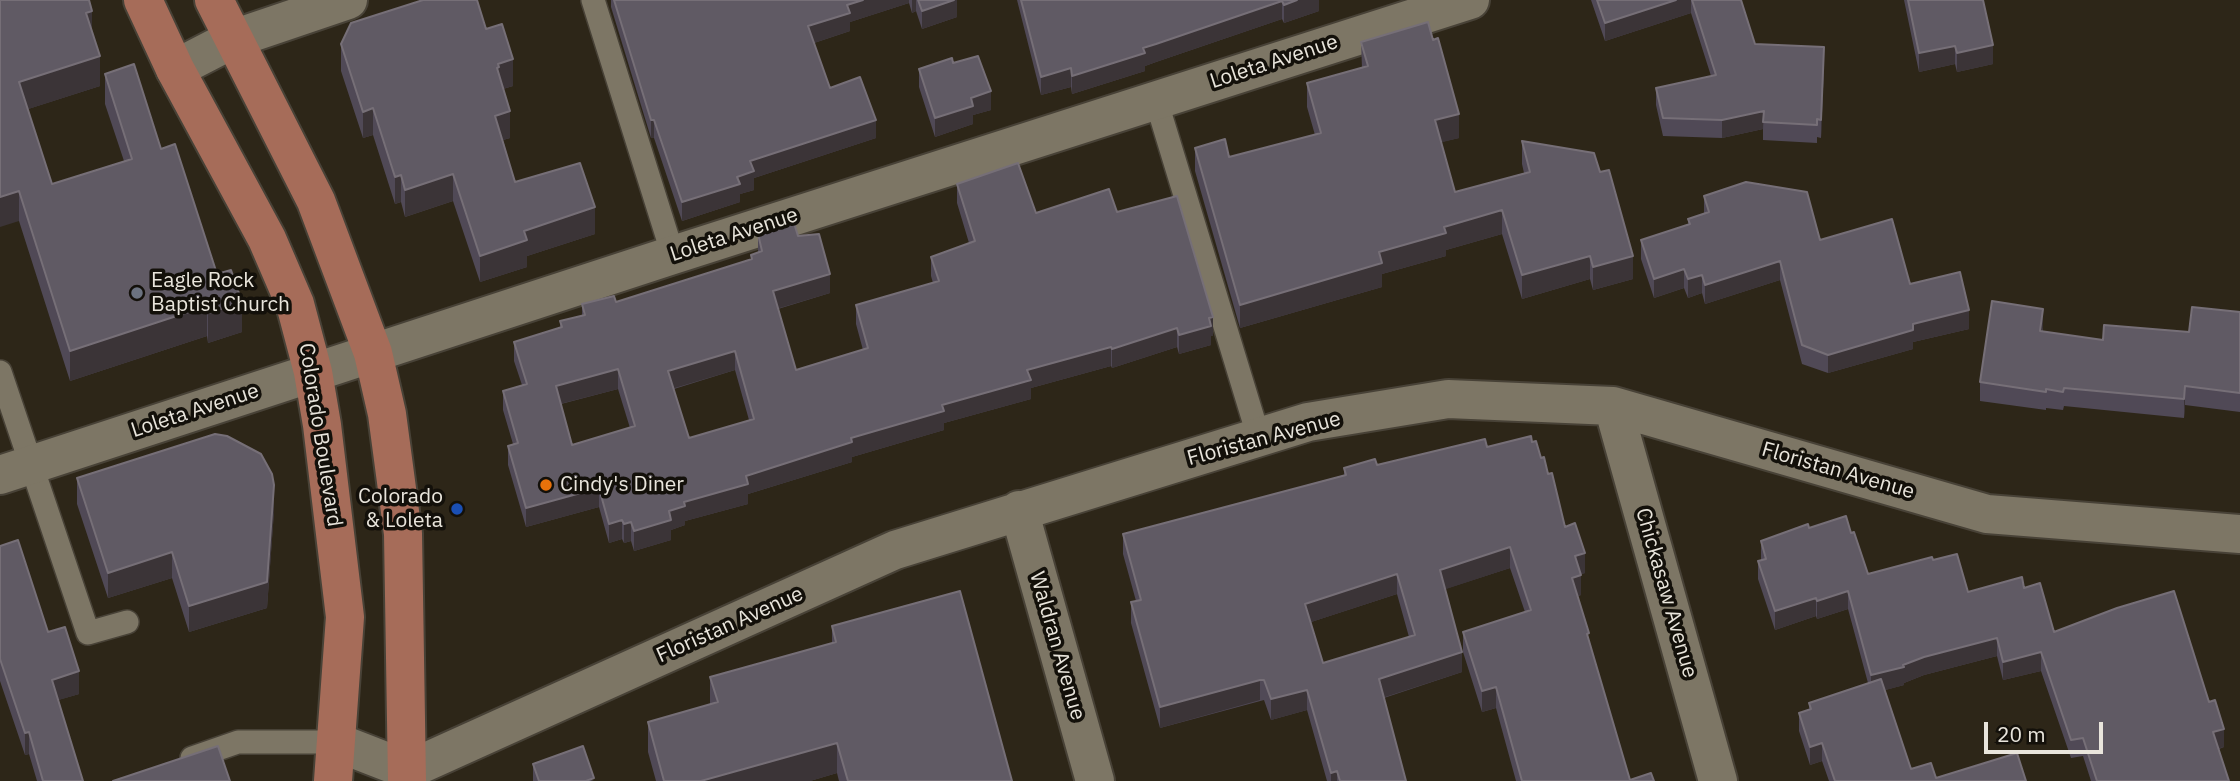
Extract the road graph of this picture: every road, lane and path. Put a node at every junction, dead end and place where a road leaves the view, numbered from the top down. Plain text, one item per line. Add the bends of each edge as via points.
1 (142, 0) edge
2 (214, 0) edge
3 (348, 0) edge
4 (593, 0) edge
5 (1469, 0) edge
6 (233, 39) junction
7 (175, 69) junction
8 (1156, 100) junction
9 (673, 255) junction
10 (373, 353) junction
11 (0, 372) edge
12 (313, 372) junction
13 (1614, 406) junction
14 (1259, 438) junction
15 (16, 470) edge
16 (1019, 510) junction
17 (2240, 534) edge
18 (127, 622) dead end
19 (336, 742) junction
20 (176, 764) edge
21 (408, 775) edge
22 (333, 781) edge
23 (1095, 781) edge
24 (1718, 781) edge

1 - 7 main road, Colorado Boulevard
2 - 6 main road
3 - 6 street
4 - 9 lane
5 - 8 street, Loleta Avenue
6 - 7 street
6 - 10 main road via 316,201
7 - 12 main road, Colorado Boulevard via 267,239 295,304
8 - 9 street, Loleta Avenue
8 - 14 lane
9 - 10 street, Loleta Avenue
10 - 12 street, Loleta Avenue
10 - 21 main road via 387,414 403,534
11 - 15 lane
12 - 15 street, Loleta Avenue
12 - 19 main road, Colorado Boulevard via 345,617
13 - 14 street, Floristan Avenue via 1448,399 1308,422
13 - 17 street, Floristan Avenue via 1987,514
13 - 24 street, Chickasaw Avenue
14 - 16 street, Floristan Avenue
15 - 18 lane via 88,634
16 - 21 street, Floristan Avenue via 895,550
16 - 23 street, Waldran Avenue
19 - 20 lane via 238,742
19 - 21 street
19 - 22 main road, Colorado Boulevard

